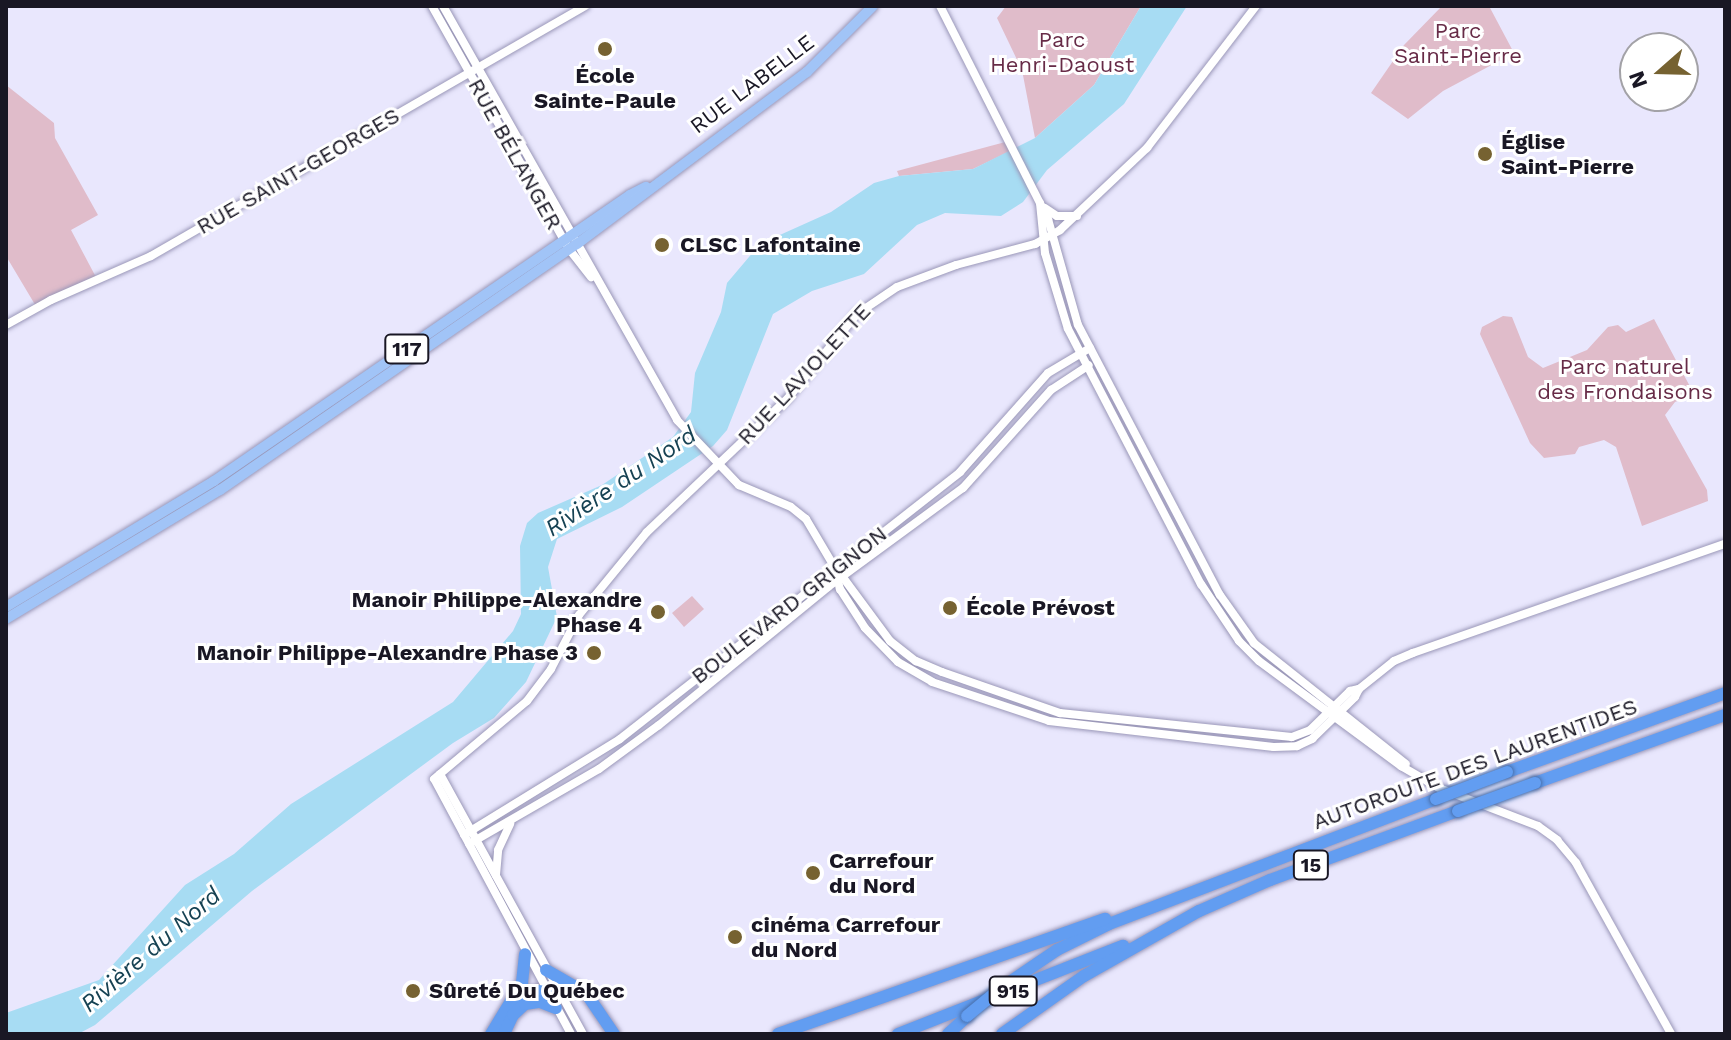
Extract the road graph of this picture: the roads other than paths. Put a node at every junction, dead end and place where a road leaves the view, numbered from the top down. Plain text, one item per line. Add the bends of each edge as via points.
1 (432, 6) edge
2 (443, 6) edge
3 (585, 6) edge
4 (873, 6) edge
5 (940, 6) edge
6 (1256, 6) edge
7 (452, 31) junction
8 (474, 70) junction
9 (1039, 199) junction
10 (1078, 215) junction
11 (1048, 238) junction
12 (570, 242) junction
13 (6, 325) edge
14 (1090, 348) junction
15 (1080, 353) junction
16 (1097, 360) junction
17 (1086, 366) junction
18 (718, 464) junction
19 (1725, 544) edge
20 (835, 568) junction
21 (840, 579) junction
22 (6, 607) edge
23 (6, 619) edge
24 (1725, 693) edge
25 (1335, 712) junction
26 (1725, 715) edge
27 (511, 822) junction
28 (467, 833) junction
29 (472, 842) junction
30 (496, 876) junction
31 (1150, 907) junction
32 (1166, 928) junction
33 (525, 954) junction
34 (546, 970) junction
35 (553, 992) junction
36 (513, 1001) junction
37 (556, 1008) junction
38 (491, 1034) edge
39 (504, 1034) edge
40 (571, 1034) edge
41 (583, 1034) edge
42 (614, 1034) edge
43 (778, 1034) edge
44 (898, 1034) edge
45 (948, 1034) edge
46 (1002, 1034) edge
47 (1671, 1034) edge

1 - 7 street, RUE BÉLANGER
2 - 7 street, RUE BÉLANGER
3 - 8 street, RUE SAINT-GEORGES
4 - 12 main road, RUE LABELLE / 117 via 807,72 635,202
5 - 9 street
6 - 10 street, RUE LAVIOLETTE via 1157,137
7 - 8 street, RUE BÉLANGER
8 - 12 street, RUE BÉLANGER
8 - 13 street, RUE SAINT-GEORGES via 151,256
9 - 10 street via 1057,216
9 - 11 street
10 - 11 street, RUE LAVIOLETTE
11 - 14 street
11 - 15 street via 1065,322
11 - 18 street, RUE LAVIOLETTE via 932,272 875,299 788,398
12 - 18 street, RUE BÉLANGER via 677,420
12 - 22 main road, 117 via 214,481
12 - 23 main road, 117 via 220,490
14 - 15 street, BOULEVARD GRIGNON
14 - 16 street
15 - 17 street
15 - 20 street, BOULEVARD GRIGNON via 1038,384 960,472
16 - 17 street, BOULEVARD GRIGNON
16 - 25 street via 1229,609 1254,643
17 - 21 street, BOULEVARD GRIGNON via 1051,390 963,488
17 - 25 street via 1214,607 1250,653
18 - 20 street, RUE BÉLANGER via 747,490 799,513
18 - 28 street, RUE LAVIOLETTE via 647,532 586,605 527,701 437,777
19 - 25 street via 1394,661 1350,691
20 - 21 street
20 - 28 street, BOULEVARD GRIGNON via 600,754
21 - 25 street via 878,629 916,661 1046,710 1283,737 1301,735
21 - 27 street, BOULEVARD GRIGNON via 614,759
24 - 31 highway, AUTOROUTE DES LAURENTIDES / 15, bridge
25 - 47 street via 1439,788 1538,826 1561,843
26 - 32 highway, AUTOROUTE DES LAURENTIDES / 15, bridge via 1270,880
27 - 29 street, BOULEVARD GRIGNON
27 - 30 street via 498,850
28 - 29 street
29 - 30 street
29 - 33 street
30 - 34 street
31 - 43 highway, 915 via 1070,929
31 - 45 highway, AUTOROUTE DES LAURENTIDES / 15, bridge via 1077,939 1001,988
32 - 44 highway, 915
32 - 46 highway, AUTOROUTE DES LAURENTIDES / 15
33 - 35 street
33 - 36 highway via 523,979
34 - 35 street
34 - 42 highway via 589,996
35 - 36 highway via 530,992
35 - 37 street
35 - 41 street
36 - 38 highway
37 - 39 highway via 525,1004
37 - 40 street

